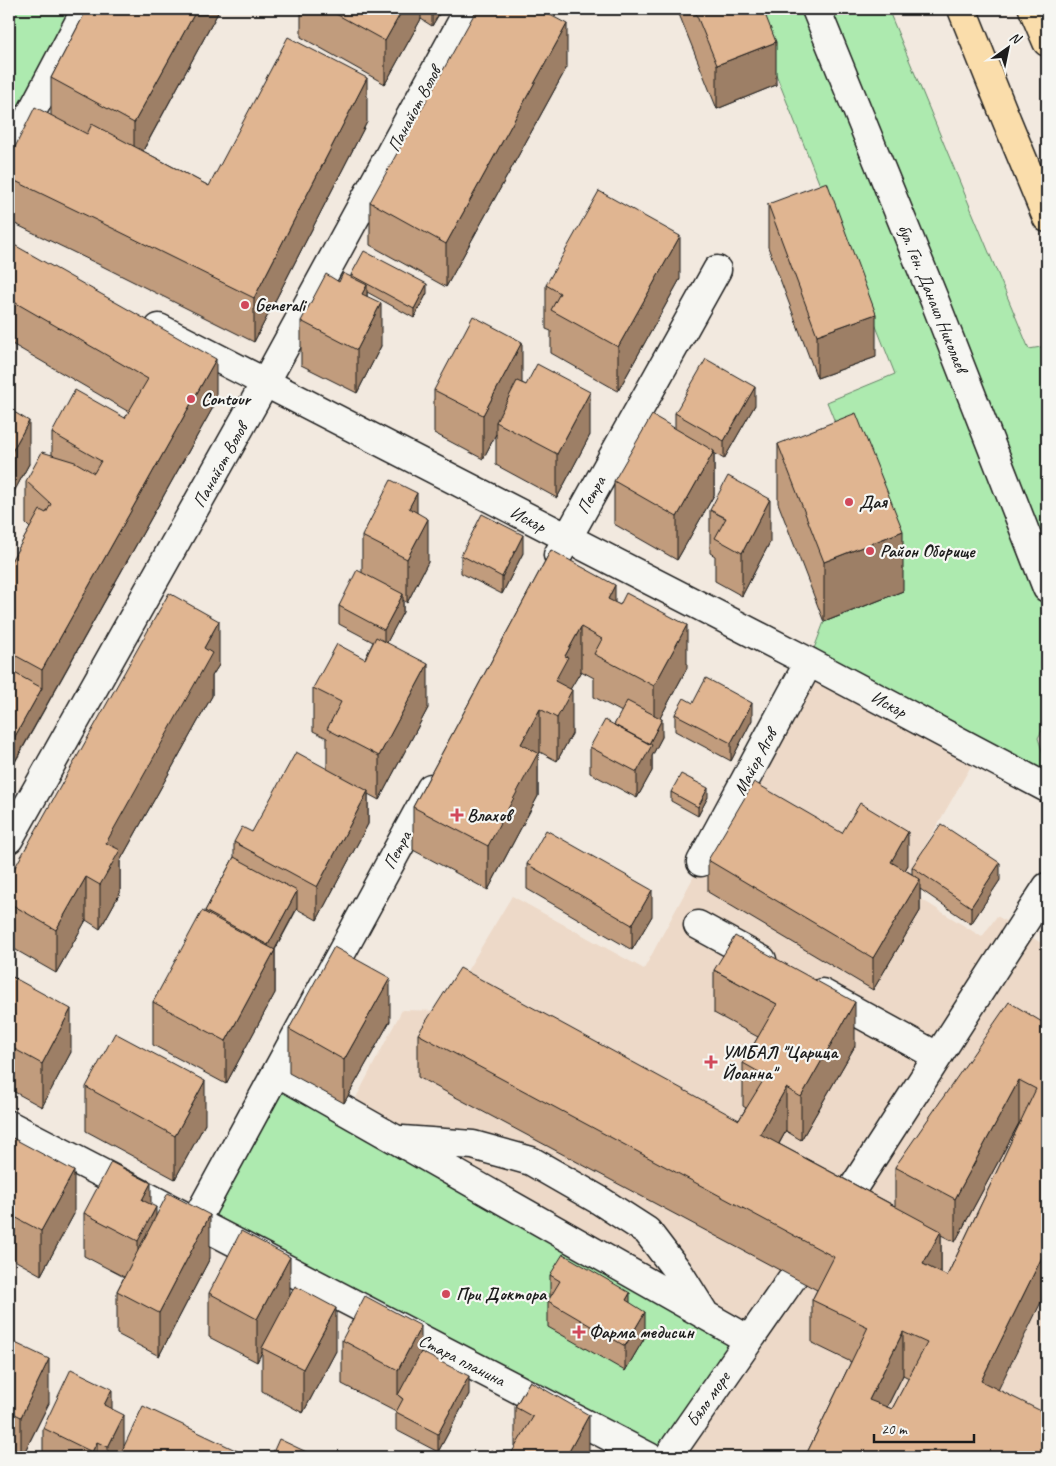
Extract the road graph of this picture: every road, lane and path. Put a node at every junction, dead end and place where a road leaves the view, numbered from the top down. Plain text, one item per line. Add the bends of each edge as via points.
1 (86, 9) edge
2 (469, 9) edge
3 (816, 9) edge
4 (962, 9) edge
5 (1033, 9) edge
6 (1047, 42) edge
7 (9, 155) edge
8 (1047, 218) edge
9 (716, 270) dead end
10 (136, 316) edge
11 (265, 383) junction
12 (567, 538) junction
13 (548, 572) edge
14 (1047, 588) edge
15 (809, 662) junction
16 (441, 769) edge
17 (1047, 788) edge
18 (9, 839) edge
19 (701, 862) dead end
20 (1047, 887) edge
21 (698, 925) dead end
22 (937, 1056) junction
23 (276, 1072) junction
24 (9, 1125) edge
25 (395, 1140) junction
26 (835, 1216) edge
27 (195, 1222) junction
28 (793, 1277) dead end
29 (706, 1317) junction
30 (749, 1340) junction
31 (649, 1457) edge
32 (668, 1457) edge

1 - 7 street
2 - 11 street, Панайот Волов
3 - 14 street, бул. Ген. Данаил Николаев via 934,298
4 - 8 main road
5 - 6 main road
9 - 12 street, Петра
10 - 11 street, Искър
11 - 12 street, Искър
11 - 18 street, Панайот Волов
12 - 13 street, Петра
12 - 15 street, Искър
15 - 17 street, Искър
15 - 19 street, Майор Агов
16 - 23 street, Петра
20 - 22 street
21 - 22 street
22 - 26 street
23 - 25 street
23 - 27 street, Петра
24 - 27 street, Стара планина
25 - 29 street
25 - 29 street via 473,1145 530,1161 591,1195 647,1231 679,1273
27 - 31 street, Стара планина
28 - 30 street, Бяло море
29 - 30 street
30 - 32 street, Бяло море

